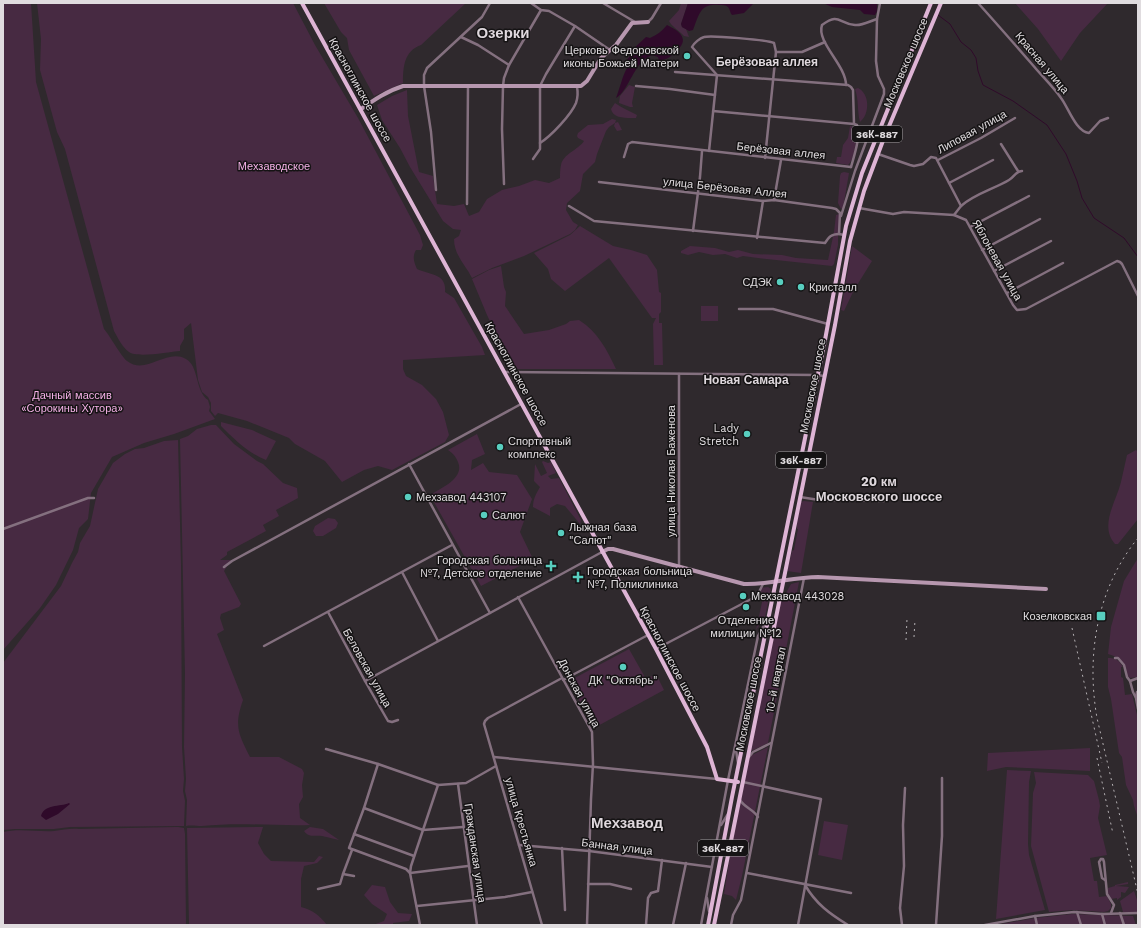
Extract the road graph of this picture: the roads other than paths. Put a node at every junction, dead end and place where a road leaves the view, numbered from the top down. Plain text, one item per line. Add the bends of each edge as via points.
1 (302, 3) edge
2 (490, 3) edge
3 (531, 3) edge
4 (603, 3) edge
5 (661, 3) edge
6 (880, 3) edge
7 (931, 3) edge
8 (940, 3) edge
9 (978, 3) edge
10 (541, 10) junction
11 (877, 19) junction
12 (636, 22) junction
13 (648, 22) joint
14 (574, 26) junction
15 (461, 37) junction
16 (825, 42) junction
17 (610, 50) junction
18 (776, 52) junction
19 (509, 64) junction
20 (675, 72) dead end
21 (716, 75) junction
22 (773, 79) junction
23 (846, 85) junction
24 (424, 86) junction
25 (468, 86) junction
26 (503, 86) junction
27 (540, 86) junction
28 (636, 86) dead end
29 (577, 87) junction
30 (715, 95) junction
31 (360, 109) junction
32 (713, 111) junction
33 (769, 116) junction
34 (1015, 118) dead end
35 (1108, 118) dead end
36 (854, 124) junction
37 (540, 143) junction
38 (1001, 144) dead end
39 (702, 151) junction
40 (709, 152) junction
41 (878, 154) junction
42 (624, 157) dead end
43 (765, 158) junction
44 (533, 159) dead end
45 (937, 159) junction
46 (781, 160) junction
47 (992, 160) dead end
48 (851, 167) junction
49 (855, 170) junction
50 (1018, 171) junction
51 (1022, 171) dead end
52 (599, 182) dead end
53 (949, 183) junction
54 (504, 184) dead end
55 (436, 190) dead end
56 (698, 193) junction
57 (1029, 196) dead end
58 (774, 200) junction
59 (762, 201) junction
60 (467, 204) dead end
61 (569, 206) dead end
62 (961, 206) junction
63 (859, 208) junction
64 (954, 215) junction
65 (1040, 219) dead end
66 (839, 220) junction
67 (846, 226) junction
68 (970, 227) junction
69 (853, 228) junction
70 (693, 231) junction
71 (839, 234) junction
72 (845, 235) junction
73 (757, 238) junction
74 (844, 240) junction
75 (850, 241) junction
76 (1052, 241) dead end
77 (982, 250) junction
78 (1063, 263) dead end
79 (994, 271) junction
80 (1007, 293) junction
81 (1138, 296) edge
82 (739, 309) dead end
83 (828, 324) junction
84 (504, 372) junction
85 (679, 374) junction
86 (817, 375) junction
87 (824, 376) junction
88 (521, 404) junction
89 (409, 464) junction
90 (799, 497) junction
91 (94, 498) dead end
92 (884, 500) dead end
93 (3, 529) edge
94 (452, 545) junction
95 (602, 552) junction
96 (224, 567) dead end
97 (679, 567) junction
98 (402, 572) junction
99 (804, 577) junction
100 (783, 580) junction
101 (776, 581) junction
102 (763, 584) junction
103 (1046, 589) dead end
104 (518, 597) junction
105 (328, 612) junction
106 (490, 613) junction
107 (769, 616) junction
108 (648, 635) junction
109 (438, 641) junction
110 (264, 646) dead end
111 (656, 649) junction
112 (1115, 658) dead end
113 (1138, 678) edge
114 (563, 679) junction
115 (365, 681) junction
116 (1130, 681) junction
117 (1138, 692) edge
118 (1136, 698) junction
119 (1138, 709) edge
120 (398, 720) dead end
121 (772, 742) junction
122 (735, 748) junction
123 (326, 749) dead end
124 (494, 757) junction
125 (748, 757) junction
126 (378, 764) junction
127 (496, 766) junction
128 (593, 766) junction
129 (739, 767) junction
130 (717, 778) junction
131 (942, 778) dead end
132 (728, 780) junction
133 (736, 781) junction
134 (742, 782) junction
135 (458, 784) junction
136 (438, 785) junction
137 (764, 786) junction
138 (905, 788) dead end
139 (739, 799) junction
140 (364, 808) junction
141 (729, 812) junction
142 (758, 817) junction
143 (463, 827) junction
144 (720, 828) junction
145 (423, 830) junction
146 (354, 834) junction
147 (520, 845) junction
148 (562, 848) junction
149 (350, 849) junction
150 (589, 851) junction
151 (414, 856) junction
152 (662, 860) junction
153 (686, 863) junction
154 (468, 866) junction
155 (712, 866) junction
156 (747, 872) junction
157 (410, 873) junction
158 (343, 874) junction
159 (354, 876) dead end
160 (1105, 880) junction
161 (588, 884) junction
162 (805, 885) junction
163 (318, 889) dead end
164 (631, 889) dead end
165 (532, 892) junction
166 (851, 893) dead end
167 (707, 896) junction
168 (474, 900) junction
169 (417, 906) junction
170 (565, 910) dead end
171 (1077, 912) junction
172 (1111, 913) junction
173 (1120, 913) junction
174 (1138, 913) edge
175 (710, 914) junction
176 (1102, 914) junction
177 (1035, 916) junction
178 (1006, 923) edge
179 (420, 925) edge
180 (477, 925) edge
181 (542, 925) edge
182 (587, 925) edge
183 (646, 925) edge
184 (674, 925) edge
185 (701, 925) edge
186 (708, 925) edge
187 (714, 925) edge
188 (731, 925) edge
189 (798, 925) edge
190 (848, 925) edge
191 (902, 925) edge
192 (936, 925) edge
193 (985, 925) edge
194 (1037, 925) edge
195 (1081, 925) edge
196 (1105, 925) edge
197 (1124, 925) edge

1 - 31 main road, Красноглинское шоссе
2 - 15 street via 482,17
3 - 10 street
4 - 12 street
5 - 13 street
6 - 11 street
7 - 67 main road, Московское шоссе / 36К-887 via 862,173
8 - 41 main road, Московское шоссе / 36К-887
9 - 35 street, Красная улица via 1054,88 1081,130 1088,133 1100,121
10 - 14 street via 549,11
10 - 19 street
11 - 16 street via 856,25 832,19 820,29
11 - 49 street via 876,61 884,94
12 - 13 street
12 - 17 street via 630,25
14 - 17 street
14 - 27 street
15 - 19 street via 478,44
15 - 24 street via 427,68
16 - 18 street via 802,52
16 - 23 street via 844,73
17 - 29 street via 598,62 587,81
18 - 21 street via 772,42 704,37 692,47
18 - 22 street
19 - 26 street
20 - 21 street
21 - 22 street
21 - 30 street
22 - 23 street
22 - 33 street
23 - 36 street via 853,90
24 - 25 street
24 - 31 street via 403,86 394,89
24 - 55 street
25 - 26 street
25 - 60 street
26 - 27 street
26 - 54 street
27 - 29 street
27 - 37 street
28 - 30 street
29 - 37 street via 578,94 574,107 554,132
30 - 32 street
31 - 84 main road, Красноглинское шоссе
32 - 33 street
32 - 40 street
33 - 36 street
33 - 43 street
34 - 45 street, Липовая улица
36 - 48 street via 857,125 858,135
37 - 44 street via 540,149
38 - 50 street
39 - 40 street, Берёзовая аллея
39 - 42 street, Берёзовая аллея via 630,142
39 - 56 street
40 - 43 street, Берёзовая аллея
41 - 45 street, Липовая улица via 910,165 921,165 931,157
41 - 63 main road, Московское шоссе / 36К-887
43 - 46 street, Берёзовая аллея
45 - 53 street
46 - 48 street, Берёзовая аллея
46 - 58 street
47 - 53 street
48 - 49 street
49 - 66 street
50 - 51 street
50 - 62 street via 1009,180
52 - 56 street, улица Берёзовая Аллея
53 - 62 street
56 - 59 street, улица Берёзовая Аллея
56 - 70 street
57 - 68 street
58 - 59 street, улица Берёзовая Аллея
58 - 66 street, улица Берёзовая Аллея via 836,209 840,213
59 - 73 street
61 - 70 street via 594,221
62 - 64 street
63 - 64 street via 892,214 904,212
63 - 69 main road, Московское шоссе / 36К-887
64 - 68 street, Яблоневая улица via 966,220
65 - 77 street
66 - 71 street
67 - 69 main road
67 - 72 main road, Московское шоссе / 36К-887
68 - 77 street, Яблоневая улица
69 - 75 main road, Московское шоссе / 36К-887
70 - 73 street
71 - 72 street
71 - 73 street via 833,234 825,243
72 - 74 main road, Московское шоссе / 36К-887
74 - 75 main road
74 - 83 main road, Московское шоссе / 36К-887
75 - 87 main road, Московское шоссе / 36К-887
76 - 79 street
77 - 79 street, Яблоневая улица
78 - 80 street
79 - 80 street, Яблоневая улица
80 - 81 street, Яблоневая улица via 1014,307 1019,310 1026,309 1116,261 1122,264
82 - 83 street via 773,309
83 - 86 main road, Московское шоссе / 36К-887
84 - 85 street
84 - 88 main road, Красноглинское шоссе
85 - 86 street
85 - 97 street, улица Николая Баженова
86 - 87 street
86 - 101 main road, Московское шоссе / 36К-887
87 - 90 main road, Московское шоссе / 36К-887
88 - 89 street
88 - 95 main road, Красноглинское шоссе
89 - 94 street
89 - 96 street
90 - 92 street via 819,500
90 - 100 main road, Московское шоссе / 36К-887
91 - 93 street
94 - 98 street
94 - 106 street
95 - 97 street via 613,549
95 - 104 street
95 - 108 main road, Красноглинское шоссе
97 - 102 street via 738,582
98 - 105 street
98 - 109 street
99 - 100 street
99 - 103 street
99 - 121 street, 10-й квартал
100 - 101 street
100 - 125 main road, Московское шоссе / 36К-887
101 - 102 street
101 - 107 main road, Московское шоссе / 36К-887
102 - 111 street via 757,596
104 - 106 street
104 - 114 street, Донская улица
105 - 110 street
105 - 115 street, Беловская улица
106 - 109 street
107 - 122 street via 758,636
107 - 129 main road, Московское шоссе / 36К-887
108 - 111 main road, Красноглинское шоссе
108 - 114 street
109 - 115 street
111 - 130 main road, Красноглинское шоссе via 706,744
112 - 116 street via 1124,665
113 - 116 street
114 - 124 street, улица Крестьянка via 485,721
114 - 128 street, Донская улица via 592,732
115 - 120 street, Беловская улица via 388,721
116 - 118 street
117 - 118 street
118 - 119 street
121 - 125 street
121 - 137 street, 10-й квартал
122 - 129 street
122 - 132 street
123 - 126 street
124 - 127 street, улица Крестьянка
124 - 128 street
125 - 134 main road, Московское шоссе / 36К-887
126 - 136 street
126 - 140 street
127 - 135 street via 466,783
127 - 147 street, улица Крестьянка
128 - 130 street
128 - 150 street, Донская улица
129 - 133 main road, Московское шоссе / 36К-887
130 - 132 main road
131 - 192 street via 942,836
132 - 133 main road
132 - 144 street
133 - 134 main road
133 - 141 main road, Московское шоссе / 36К-887
134 - 137 street
134 - 139 main road, Московское шоссе / 36К-887
135 - 136 street
135 - 143 street, Гражданская улица
136 - 145 street
137 - 142 street, 10-й квартал
137 - 162 street via 821,799
138 - 191 street via 904,866 900,908
139 - 142 street
139 - 187 main road, Московское шоссе / 36К-887
140 - 145 street
140 - 146 street
141 - 144 street
141 - 175 main road, Московское шоссе / 36К-887
142 - 156 street, 10-й квартал
143 - 145 street
143 - 154 street, Гражданская улица
144 - 155 street
145 - 151 street
146 - 149 street
146 - 151 street
147 - 148 street, Банная улица
147 - 165 street, улица Крестьянка
148 - 150 street, Банная улица
148 - 170 street
149 - 157 street
149 - 158 street
150 - 152 street, Банная улица
150 - 161 street, Донская улица
151 - 157 street
152 - 153 street, Банная улица
152 - 183 street via 658,891 651,893 648,898
153 - 155 street, Банная улица
153 - 184 street
154 - 157 street
154 - 168 street, Гражданская улица
155 - 167 street
156 - 162 street
156 - 188 street, 10-й квартал via 741,900 732,915
157 - 169 street
158 - 159 street
158 - 163 street via 340,884
160 - 160 street via 1104,862 1101,859 1099,862 1102,878
160 - 172 street via 1107,894 1114,905
161 - 164 street via 610,884
161 - 182 street, Донская улица
162 - 166 street
162 - 189 street
162 - 190 street via 818,904 830,915
165 - 168 street
165 - 181 street, улица Крестьянка
167 - 175 street
167 - 185 street
168 - 169 street
168 - 180 street, Гражданская улица
169 - 179 street
171 - 176 street
171 - 177 street
171 - 195 street
172 - 173 street
172 - 176 street
173 - 174 street
173 - 197 street
175 - 186 main road, Московское шоссе / 36К-887
176 - 196 street
177 - 178 street
177 - 194 street
178 - 193 street

